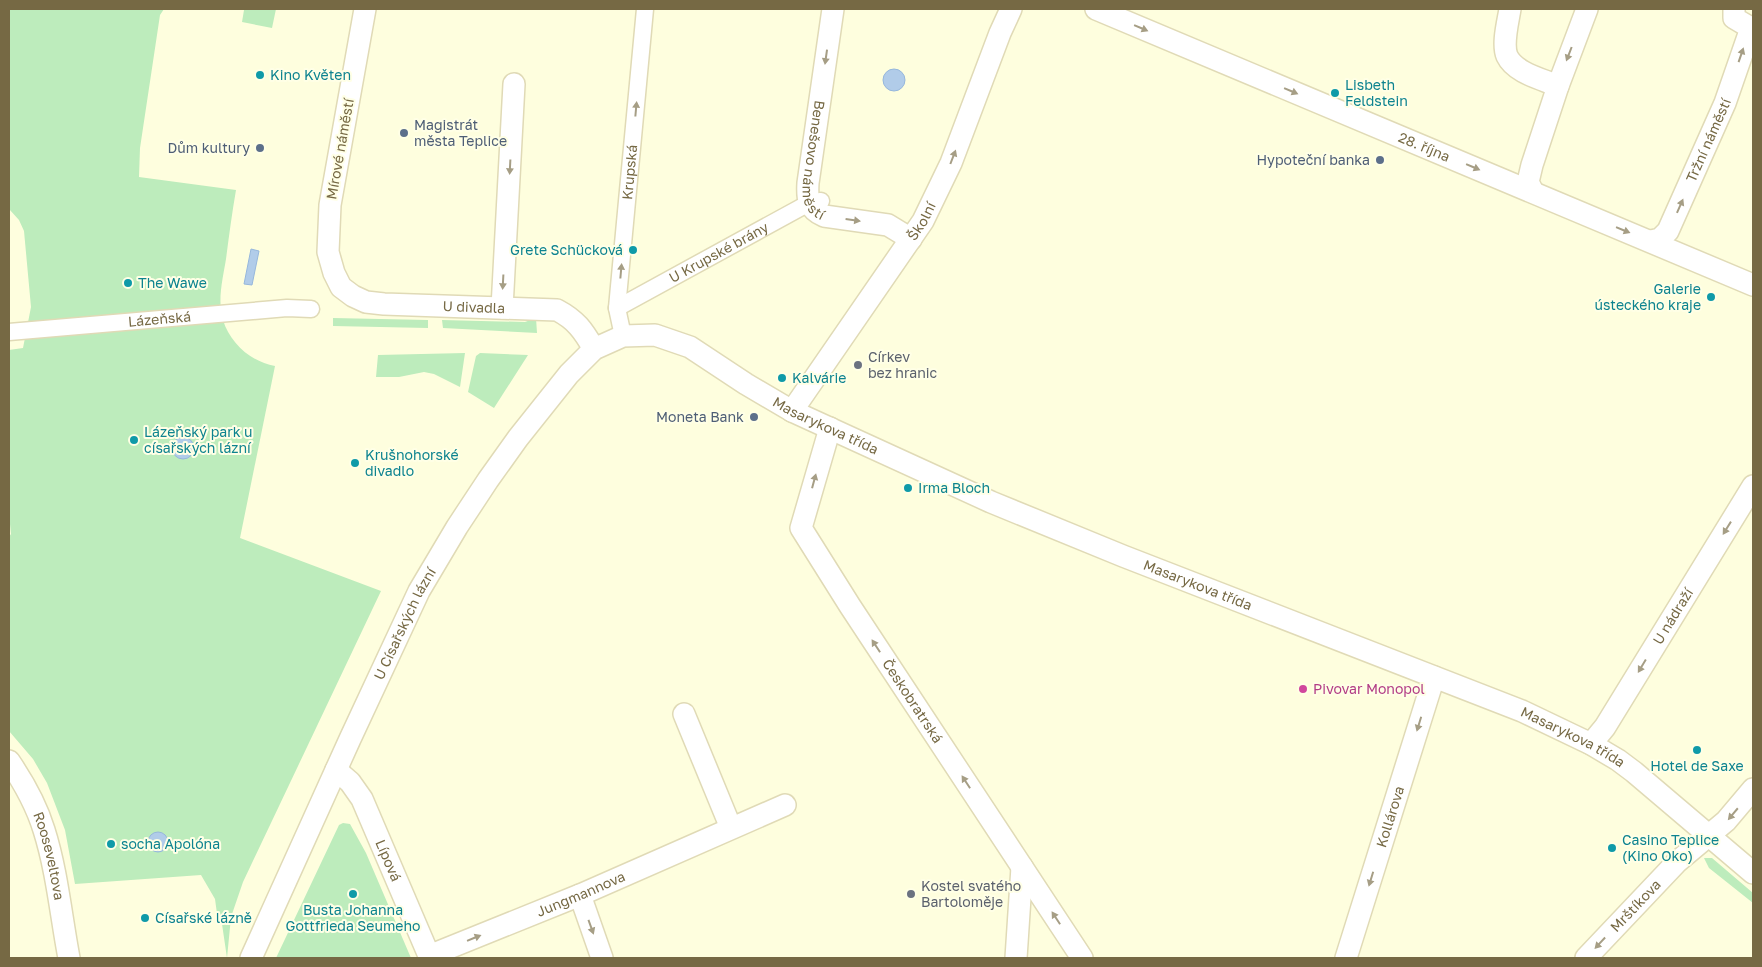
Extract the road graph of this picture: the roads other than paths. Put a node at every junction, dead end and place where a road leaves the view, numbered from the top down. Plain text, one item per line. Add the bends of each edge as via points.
1 (365, 9) edge
2 (645, 9) edge
3 (833, 9) edge
4 (1012, 9) edge
5 (1096, 9) edge
6 (1510, 9) edge
7 (1587, 9) edge
8 (1734, 9) edge
9 (1752, 27) edge
10 (514, 84) dead end
11 (1558, 86) junction
12 (1533, 192) junction
13 (815, 202) junction
14 (911, 239) junction
15 (1651, 241) junction
16 (1753, 285) edge
17 (341, 287) joint
18 (502, 308) junction
19 (618, 308) junction
20 (311, 309) dead end
21 (9, 332) edge
22 (623, 336) junction
23 (594, 349) junction
24 (792, 411) junction
25 (830, 428) junction
26 (1753, 486) edge
27 (1434, 677) junction
28 (684, 714) dead end
29 (1591, 744) junction
30 (9, 761) edge
31 (336, 770) junction
32 (1753, 789) edge
33 (785, 805) dead end
34 (731, 828) junction
35 (1710, 836) junction
36 (1022, 866) junction
37 (1753, 873) edge
38 (580, 895) junction
39 (430, 957) edge
40 (69, 958) edge
41 (251, 958) edge
42 (602, 958) edge
43 (1016, 958) edge
44 (1082, 958) edge
45 (1346, 958) edge
46 (1586, 958) edge

1 - 17 street, Mírové náměstí via 330,205 328,252
19 -> 2 street, Krupská
3 -> 13 street, Benešovo náměstí via 808,183
14 -> 4 street, Školní via 951,163
5 -> 12 street, 28. října
6 - 11 street via 1507,56 1517,68
7 -> 11 street
8 - 9 street, Tržní náměstí via 1734,18
15 -> 9 street, Tržní náměstí via 1668,231 1724,103
10 -> 18 street
11 - 12 street via 1528,178
12 -> 15 street, 28. října
13 -> 14 street, Benešovo náměstí via 816,212 824,216 888,224
13 - 19 street, U Krupské brány
14 - 24 street, Školní
15 - 16 street, 28. října
17 - 18 street, U divadla via 360,299 384,304
18 - 23 street, U divadla via 557,310 584,330
19 - 22 street, Krupská
20 - 21 street, Lázeňská via 287,308
22 - 23 street, U Císařských lázní
22 - 24 street, Masarykova třída via 655,335 690,347
23 - 31 street, U Císařských lázní via 569,374 518,438 457,527 419,591
24 - 25 street, Masarykova třída
25 - 27 street, Masarykova třída via 1000,506
36 -> 25 street, Českobratrská via 801,528
26 -> 29 street, U nádraží
27 - 29 street, Masarykova třída via 1522,711
27 -> 45 street, Kollárova
28 - 34 street
29 - 35 street, Masarykova třída via 1634,772
30 - 40 street, Rooseveltova via 21,778 44,828
31 - 39 street, Lípová via 362,798
31 - 41 street, U Císařských lázní
32 -> 35 street, Mrštíkova
33 - 34 street, Jungmannova
34 - 38 street, Jungmannova
35 - 37 street, Masarykova třída
35 -> 46 street, Mrštíkova via 1677,862
36 - 43 street
44 -> 36 street, Českobratrská
39 -> 38 street, Jungmannova
38 -> 42 street

